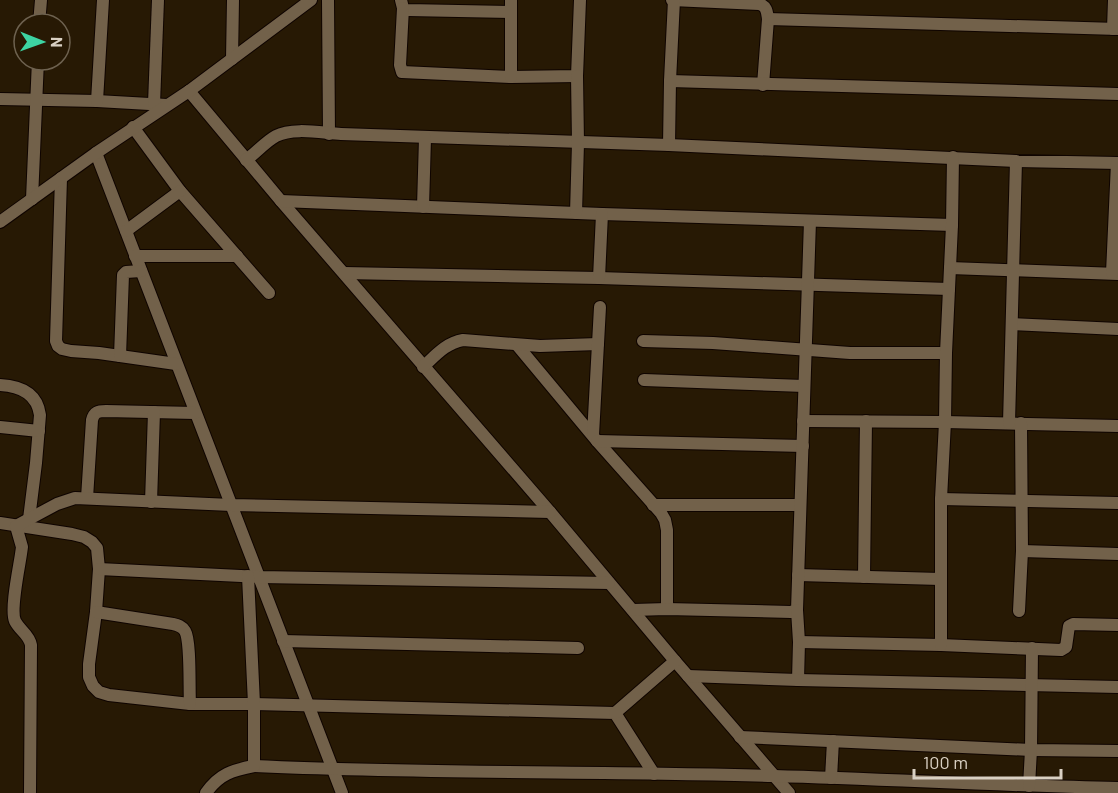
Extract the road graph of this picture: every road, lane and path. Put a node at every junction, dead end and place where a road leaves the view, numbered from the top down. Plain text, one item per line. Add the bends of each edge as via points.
1 (104, 0) edge
2 (158, 0) edge
3 (233, 0) edge
4 (311, 0) edge
5 (328, 0) edge
6 (580, 0) edge
7 (673, 0) edge
8 (1114, 0) edge
9 (710, 1) edge
10 (738, 2) edge
11 (402, 4) edge
12 (511, 6) edge
13 (768, 19) junction
14 (1116, 29) edge
15 (232, 59) junction
16 (37, 72) edge
17 (577, 76) junction
18 (511, 77) junction
19 (670, 81) junction
20 (763, 85) junction
21 (189, 91) junction
22 (1118, 94) edge
23 (0, 99) edge
24 (36, 99) junction
25 (97, 101) junction
26 (161, 105) junction
27 (133, 127) junction
28 (329, 134) junction
29 (425, 138) junction
30 (578, 143) junction
31 (669, 145) junction
32 (96, 153) junction
33 (953, 158) junction
34 (246, 160) junction
35 (1016, 161) junction
36 (1117, 164) edge
37 (61, 178) junction
38 (180, 191) junction
39 (32, 199) junction
40 (281, 201) junction
41 (423, 207) junction
42 (576, 213) junction
43 (602, 214) junction
44 (2, 218) edge
45 (810, 221) junction
46 (952, 225) junction
47 (126, 231) junction
48 (135, 256) junction
49 (237, 256) junction
50 (950, 267) junction
51 (141, 270) junction
52 (1014, 271) junction
53 (344, 273) junction
54 (1115, 274) edge
55 (599, 278) junction
56 (808, 285) junction
57 (949, 289) junction
58 (269, 293) dead end
59 (600, 307) dead end
60 (1011, 324) junction
61 (1118, 329) edge
62 (643, 341) dead end
63 (598, 344) junction
64 (517, 345) junction
65 (805, 349) junction
66 (946, 353) junction
67 (120, 356) junction
68 (176, 364) junction
69 (423, 367) junction
70 (644, 380) dead end
71 (0, 385) edge
72 (804, 386) junction
73 (154, 412) junction
74 (195, 413) junction
75 (803, 421) junction
76 (866, 422) junction
77 (945, 422) junction
78 (1015, 423) junction
79 (1118, 426) edge
80 (0, 427) edge
81 (39, 431) junction
82 (595, 438) junction
83 (803, 446) junction
84 (87, 498) junction
85 (941, 499) junction
86 (1022, 501) junction
87 (151, 502) junction
88 (1118, 503) edge
89 (231, 505) junction
90 (653, 505) junction
91 (800, 505) junction
92 (550, 512) junction
93 (29, 519) junction
94 (0, 523) edge
95 (16, 526) junction
96 (1022, 551) junction
97 (1118, 554) edge
98 (99, 569) junction
99 (798, 575) junction
100 (254, 576) junction
101 (864, 577) junction
102 (940, 579) junction
103 (609, 583) junction
104 (667, 609) junction
105 (633, 610) junction
106 (797, 610) junction
107 (1019, 611) dead end
108 (96, 612) junction
109 (1118, 625) edge
110 (283, 641) junction
111 (799, 642) junction
112 (941, 645) junction
113 (578, 648) dead end
114 (1032, 648) junction
115 (675, 661) junction
116 (688, 676) junction
117 (798, 680) junction
118 (1031, 685) junction
119 (1118, 687) edge
120 (190, 704) junction
121 (254, 704) junction
122 (307, 706) junction
123 (615, 713) junction
124 (740, 737) junction
125 (833, 741) junction
126 (1031, 750) junction
127 (1118, 752) edge
128 (254, 766) junction
129 (333, 770) junction
130 (654, 774) junction
131 (774, 776) junction
132 (831, 778) junction
133 (1029, 786) junction
134 (1118, 788) edge
135 (30, 793) edge
136 (206, 793) edge
137 (342, 793) edge
138 (789, 793) edge

1 - 25 street
2 - 26 street
3 - 15 street
4 - 15 street
5 - 28 street
6 - 17 street
7 - 9 street
7 - 19 street
8 - 14 street
9 - 10 street
10 - 13 street via 762,4
11 - 12 street via 407,10
11 - 18 street via 402,72
12 - 18 street
13 - 14 street
13 - 20 street
15 - 21 street
16 - 24 street
17 - 18 street
17 - 30 street
19 - 20 street
19 - 31 street
20 - 22 street
21 - 26 street
21 - 34 street
23 - 24 street
24 - 25 street
24 - 39 street
25 - 26 street
26 - 27 street
27 - 32 street
27 - 38 street
28 - 29 street
28 - 34 street via 297,131 276,136
29 - 30 street
29 - 41 street
30 - 31 street
30 - 42 street
31 - 33 street
32 - 37 street
32 - 47 street
33 - 35 street
33 - 46 street
34 - 40 street
35 - 36 street
35 - 52 street
36 - 54 street
37 - 39 street
37 - 67 street via 56,341 62,349 70,351
38 - 47 street
38 - 49 street
39 - 44 street
40 - 41 street
40 - 53 street
41 - 42 street
42 - 43 street
43 - 45 street
43 - 55 street
45 - 46 street
45 - 56 street
46 - 50 street
47 - 48 street
48 - 49 street
48 - 51 street
49 - 58 street
50 - 52 street
50 - 57 street
51 - 67 street via 123,275
51 - 68 street
52 - 54 street
52 - 60 street
53 - 55 street
53 - 69 street
55 - 56 street
56 - 57 street
56 - 65 street
57 - 66 street
59 - 63 street
60 - 61 street
60 - 78 street
62 - 65 street
63 - 64 street
63 - 82 street
64 - 69 street via 454,342
64 - 82 street
65 - 66 street
65 - 72 street
66 - 77 street
67 - 68 street
68 - 74 street
69 - 92 street
70 - 72 street
71 - 81 street via 30,393 39,408
72 - 75 street
73 - 74 street
73 - 84 street via 101,411 93,415
73 - 87 street
74 - 89 street
75 - 76 street
75 - 83 street
76 - 77 street
76 - 101 street
77 - 78 street
77 - 85 street
78 - 79 street
78 - 86 street
80 - 81 street
81 - 93 street
82 - 83 street
82 - 90 street
83 - 91 street
84 - 87 street
84 - 93 street via 66,500
85 - 86 street
85 - 102 street
86 - 88 street
86 - 96 street
87 - 89 street
89 - 92 street
89 - 100 street
90 - 91 street
90 - 104 street via 661,513 667,530
91 - 99 street
92 - 103 street
93 - 95 street
94 - 95 street
95 - 98 street via 84,537 97,548
95 - 135 street via 22,546 14,618 31,645
96 - 97 street
96 - 107 street
98 - 100 street
98 - 108 street
99 - 101 street
99 - 106 street
100 - 103 street
100 - 110 street
100 - 121 street
101 - 102 street
102 - 112 street
103 - 105 street
104 - 105 street
104 - 106 street
105 - 115 street
106 - 111 street
108 - 120 street via 180,625 188,644
108 - 120 street via 88,664 89,677 99,692
109 - 114 street via 1073,624 1064,650
110 - 113 street
110 - 122 street
111 - 112 street
111 - 117 street
112 - 114 street
114 - 118 street
115 - 116 street
115 - 123 street
116 - 117 street
116 - 124 street
117 - 118 street
118 - 119 street
118 - 126 street
120 - 121 street
121 - 122 street
121 - 128 street
122 - 123 street
122 - 129 street
123 - 130 street
124 - 125 street
124 - 131 street
125 - 126 street
125 - 132 street
126 - 127 street
126 - 133 street
128 - 129 street
128 - 136 street via 220,777
129 - 130 street
129 - 137 street
130 - 131 street
131 - 132 street
131 - 138 street
132 - 133 street
133 - 134 street

